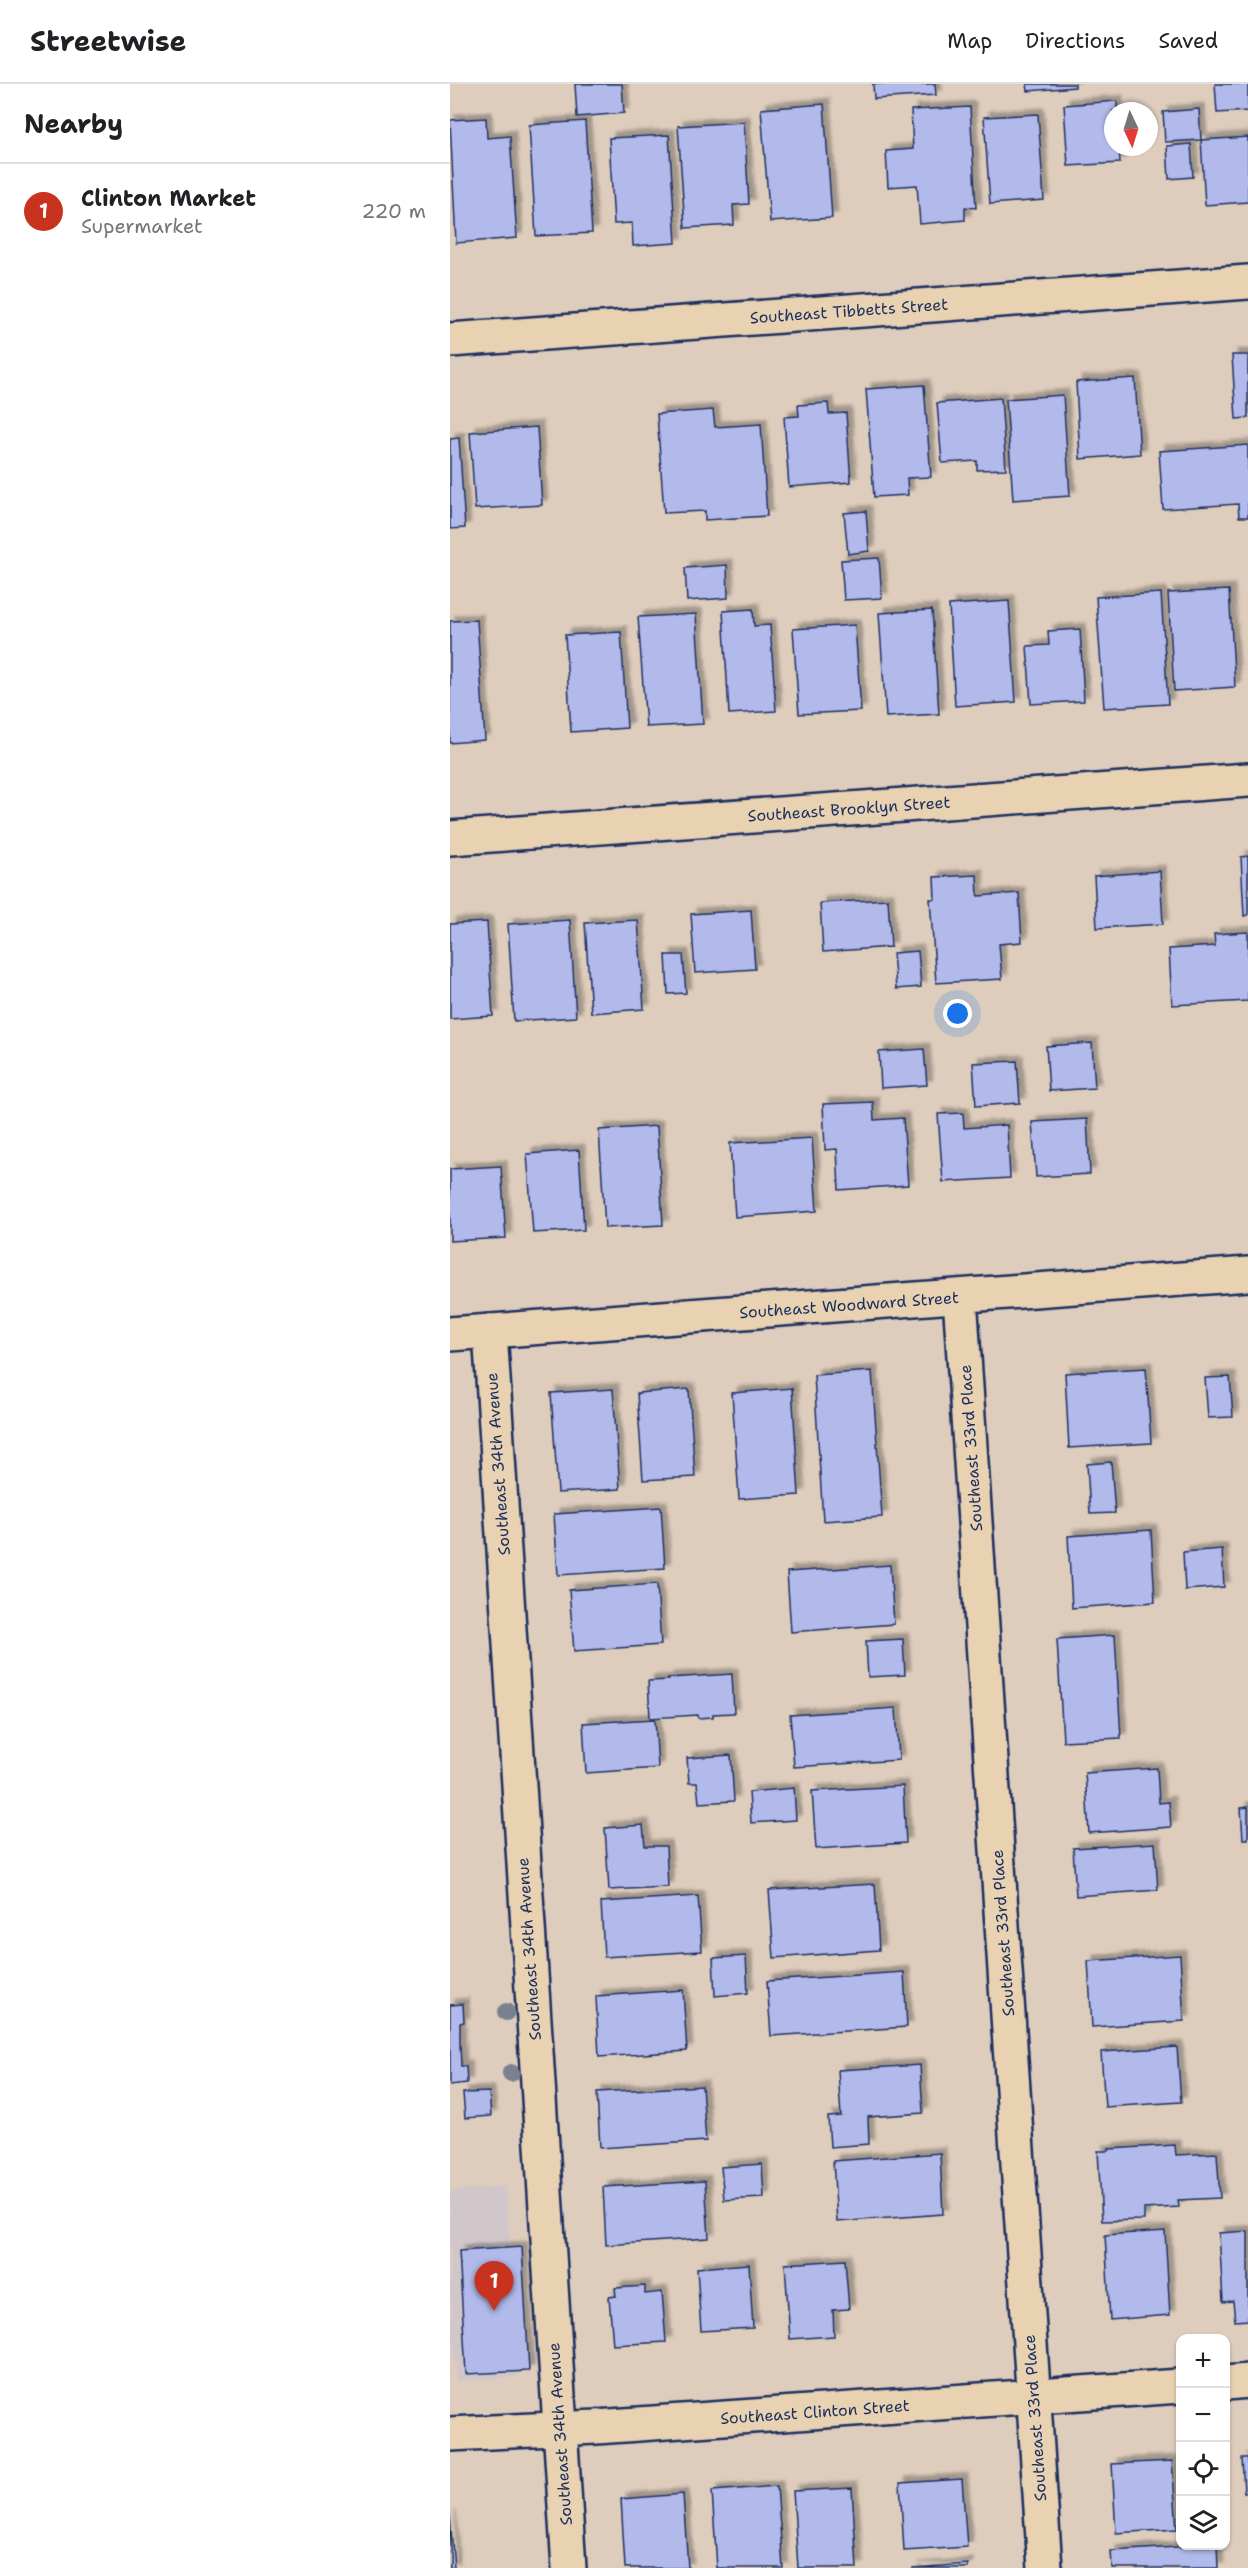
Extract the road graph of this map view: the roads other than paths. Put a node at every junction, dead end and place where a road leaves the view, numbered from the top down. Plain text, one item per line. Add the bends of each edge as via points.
1 (1248, 282) edge
2 (450, 340) edge
3 (1248, 780) edge
4 (450, 838) edge
5 (1248, 1274) edge
6 (960, 1297) junction
7 (489, 1331) junction
8 (450, 1334) edge
9 (1248, 2381) edge
10 (1230, 2383) edge
11 (1176, 2386) edge
12 (1034, 2397) junction
13 (560, 2428) junction
14 (450, 2433) edge
15 (569, 2568) edge
16 (1046, 2568) edge

1 - 2 street, Southeast Tibbetts Street
3 - 4 street, Southeast Brooklyn Street
5 - 6 street, Southeast Woodward Street
6 - 7 street, Southeast Woodward Street
6 - 12 street, Southeast 33rd Place
7 - 8 street, Southeast Woodward Street
7 - 13 street, Southeast 34th Avenue
9 - 10 street
11 - 12 street, Southeast Clinton Street
12 - 13 street, Southeast Clinton Street
12 - 16 street, Southeast 33rd Place
13 - 14 street, Southeast Clinton Street
13 - 15 street, Southeast 34th Avenue

